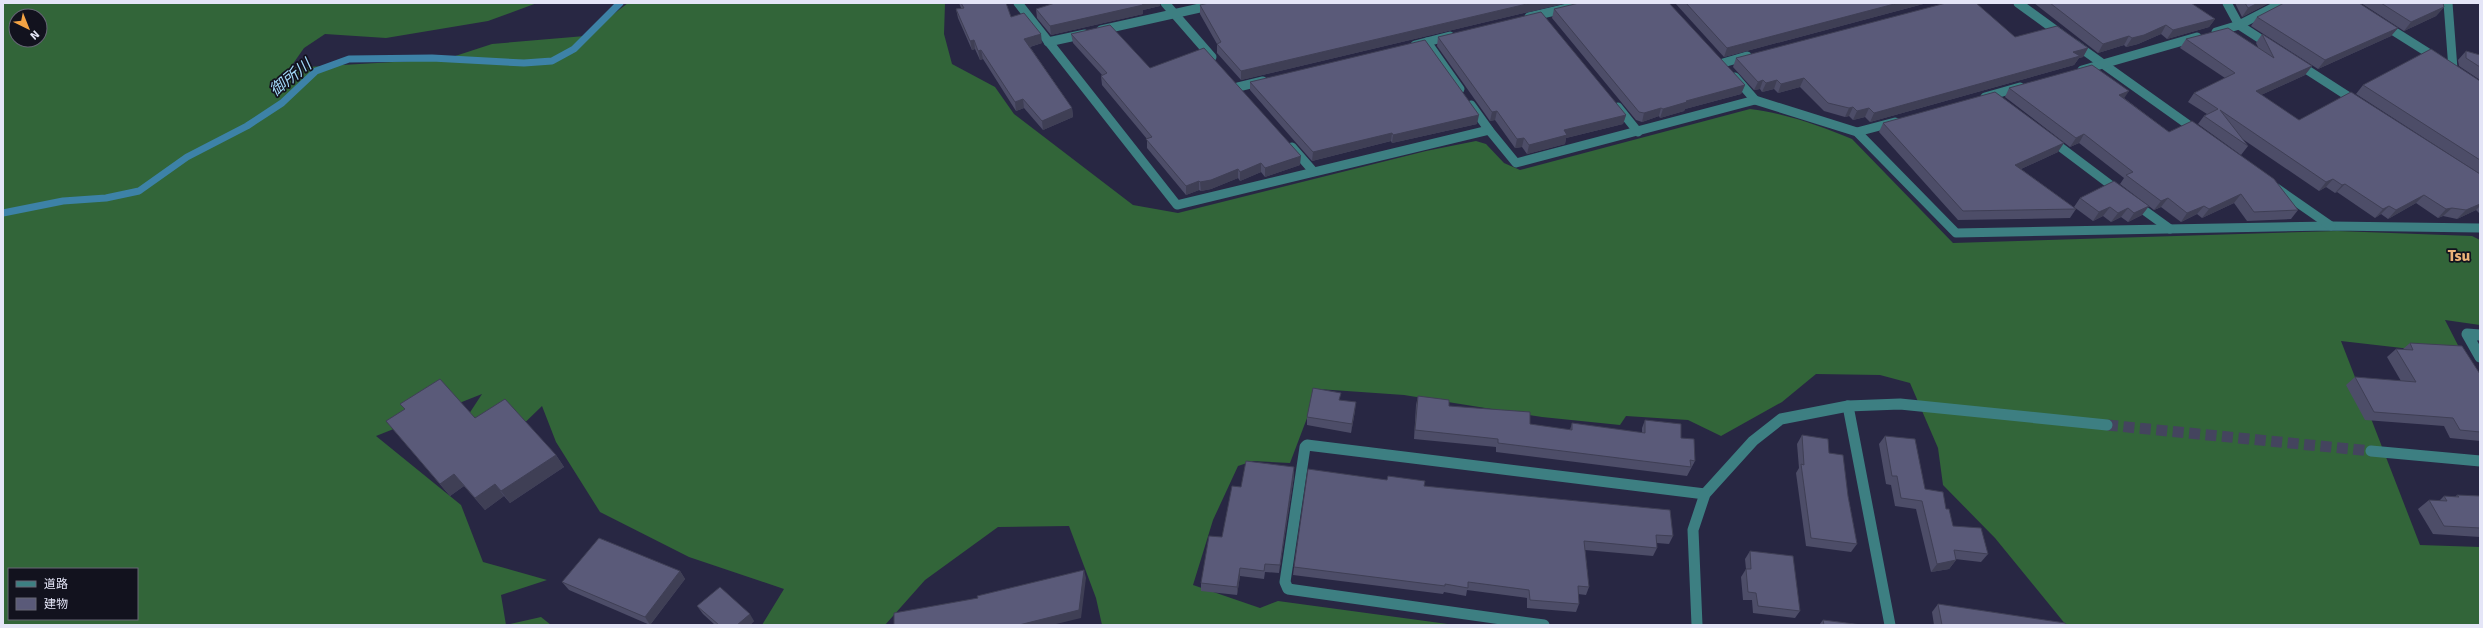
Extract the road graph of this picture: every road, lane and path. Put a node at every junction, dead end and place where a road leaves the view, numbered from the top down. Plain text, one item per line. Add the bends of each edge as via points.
1 (1018, 3) edge
2 (1165, 3) edge
3 (1222, 3) edge
4 (1589, 3) edge
5 (2018, 3) edge
6 (2227, 3) edge
7 (2282, 3) edge
8 (2448, 3) edge
9 (1174, 14) junction
10 (1518, 20) edge
11 (2376, 20) edge
12 (2239, 25) junction
13 (1457, 34) edge
14 (1048, 42) junction
15 (1427, 42) junction
16 (1404, 47) edge
17 (2279, 51) edge
18 (1753, 55) edge
19 (2292, 60) edge
20 (1218, 64) edge
21 (2104, 64) junction
22 (2074, 72) edge
23 (1275, 78) edge
24 (2029, 85) edge
25 (1238, 87) edge
26 (1992, 95) junction
27 (1977, 99) edge
28 (1755, 100) junction
29 (1614, 102) edge
30 (2005, 105) edge
31 (2366, 107) edge
32 (1902, 120) edge
33 (1489, 130) junction
34 (1638, 132) junction
35 (1857, 132) junction
36 (2043, 133) edge
37 (1283, 138) edge
38 (2208, 138) edge
39 (1313, 171) junction
40 (2266, 180) edge
41 (2331, 226) junction
42 (2480, 228) edge
43 (2170, 229) junction
44 (2480, 335) edge
45 (2480, 357) edge
46 (1848, 406) junction
47 (2107, 425) tunnel mouth
48 (2371, 451) tunnel mouth
49 (2480, 461) edge
50 (1705, 494) junction
51 (1544, 625) edge
52 (1697, 625) edge
53 (1890, 625) edge

1 - 14 street
2 - 9 street
3 - 9 street
4 - 10 street via 1543,17
5 - 21 street
6 - 12 street
7 - 12 street
8 - 11 street via 2457,71
9 - 14 street
9 - 20 street
12 - 17 street
12 - 21 street
13 - 15 street
14 - 39 street via 1177,205
15 - 16 street
15 - 33 street
18 - 28 street via 1720,60
19 - 31 street
21 - 22 street
21 - 38 street
23 - 25 street
24 - 26 street
26 - 27 street
26 - 30 street
28 - 34 street
28 - 35 street
29 - 34 street
32 - 35 street
33 - 34 street via 1516,163
33 - 39 street
35 - 43 street via 1956,233
36 - 43 street
37 - 39 street
40 - 41 street
41 - 42 street
41 - 43 street
44 - 45 street via 2467,334
46 - 47 street via 1900,404
46 - 50 street via 1781,419 1753,441
46 - 53 street
48 - 49 street
50 - 51 street via 1308,444 1305,447 1285,582 1288,589
50 - 52 street via 1693,530

